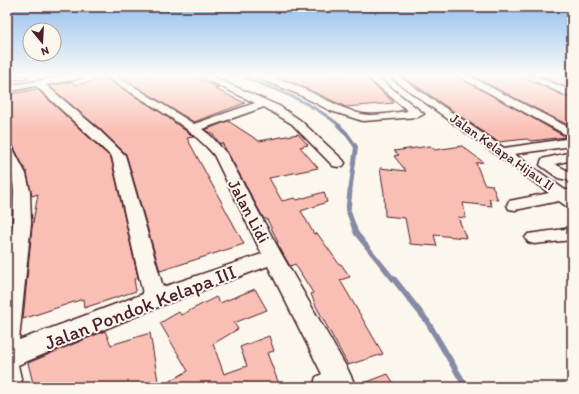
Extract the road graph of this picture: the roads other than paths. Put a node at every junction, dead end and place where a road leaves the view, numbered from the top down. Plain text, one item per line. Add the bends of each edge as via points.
1 (52, 94) edge
2 (140, 94) edge
3 (245, 94) edge
4 (307, 94) edge
5 (394, 94) edge
6 (420, 94) edge
7 (498, 94) edge
8 (264, 103) junction
9 (194, 128) junction
10 (572, 134) edge
11 (572, 142) edge
12 (503, 152) junction
13 (9, 156) edge
14 (572, 156) edge
15 (338, 163) dead end
16 (572, 177) edge
17 (565, 197) edge
18 (515, 205) dead end
19 (572, 234) edge
20 (534, 238) dead end
21 (273, 257) junction
22 (155, 299) junction
23 (7, 342) edge
24 (7, 357) edge
25 (7, 370) edge
26 (336, 384) edge
27 (10, 387) edge

1 - 22 street via 118,155 122,162
2 - 9 street, Jalan Lidi
3 - 8 street
4 - 5 street via 335,109 363,118 418,114
6 - 12 street, Jalan Kelapa Hijau II
7 - 10 street
8 - 9 street
8 - 15 street via 296,122
9 - 21 street, Jalan Lidi via 220,154
11 - 12 street
12 - 17 street, Jalan Kelapa Hijau II via 519,164 511,165
13 - 23 street via 19,174 22,223
14 - 16 street via 547,162 547,165 563,175
17 - 18 street
19 - 20 street
21 - 22 street, Jalan Pondok Kelapa III
21 - 26 street, Jalan Lidi
22 - 24 street, Jalan Pondok Kelapa III
25 - 27 street

